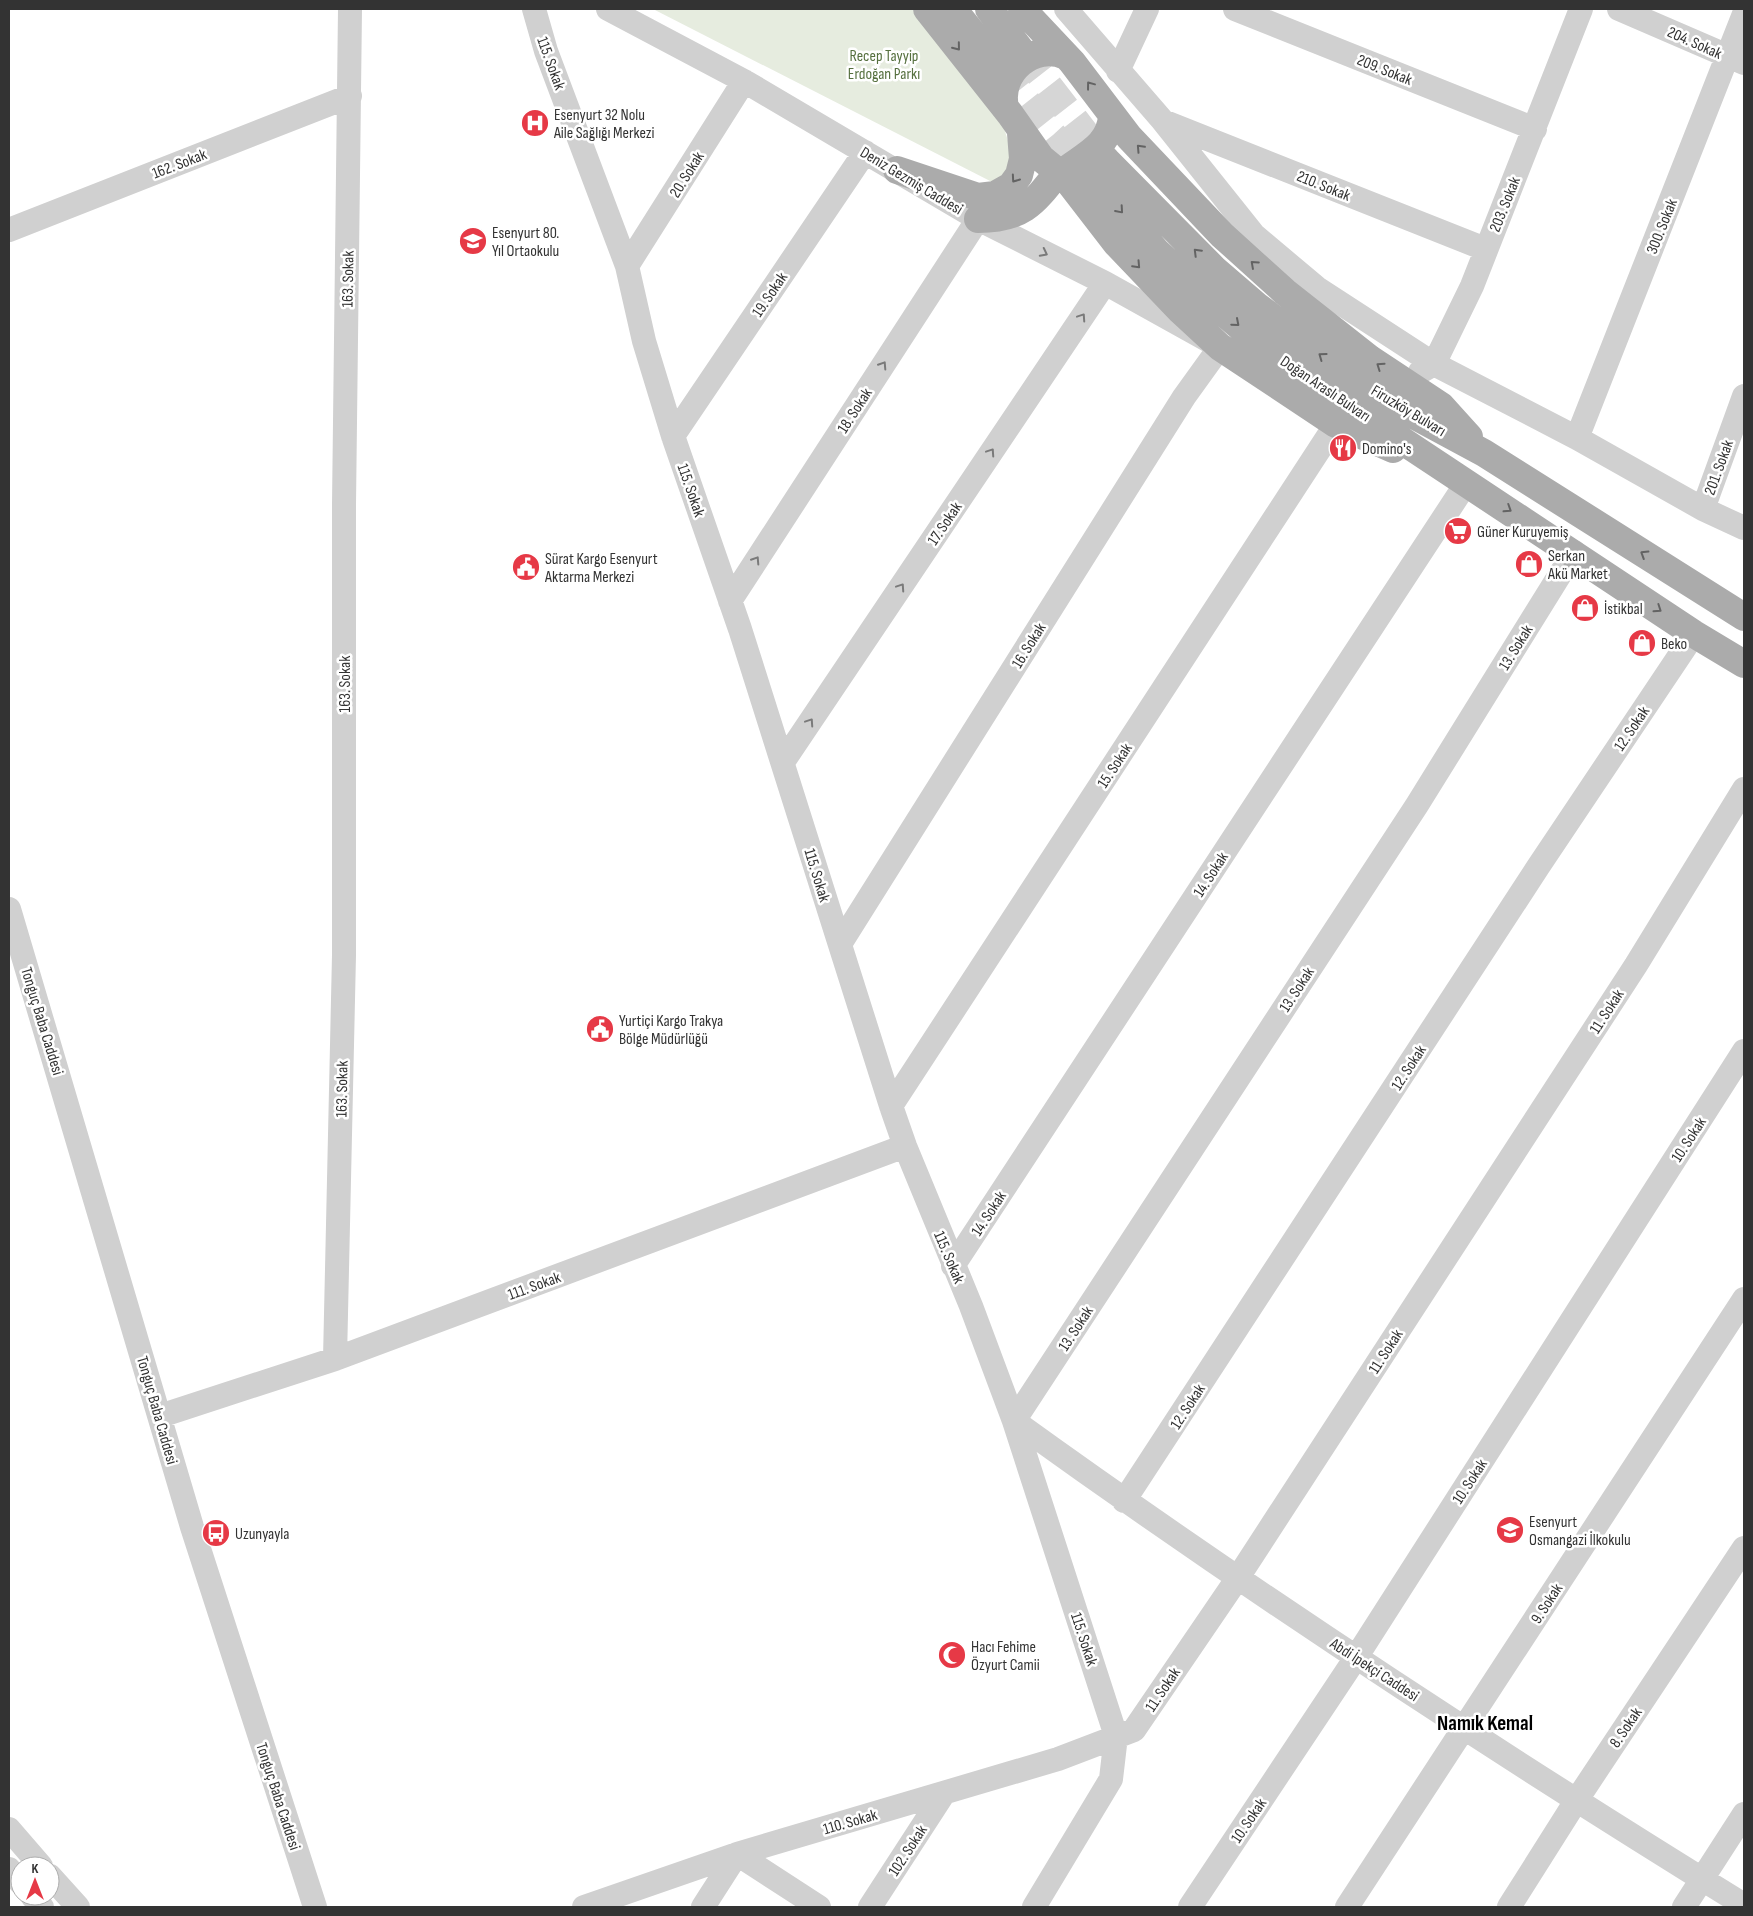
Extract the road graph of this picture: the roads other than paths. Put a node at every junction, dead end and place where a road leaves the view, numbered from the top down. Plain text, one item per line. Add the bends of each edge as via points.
1 (350, 9) edge
2 (534, 9) edge
3 (608, 9) edge
4 (927, 9) edge
5 (953, 9) edge
6 (988, 9) edge
7 (1022, 9) edge
8 (1066, 9) edge
9 (1147, 9) edge
10 (1235, 9) edge
11 (1581, 9) edge
12 (1619, 9) edge
13 (1744, 14) edge
14 (1023, 53) tunnel mouth
15 (1066, 56) junction
16 (1736, 60) edge
17 (1002, 69) tunnel mouth
18 (1118, 71) junction
19 (744, 81) junction
20 (350, 96) junction
21 (1005, 108) junction
22 (1112, 115) junction
23 (1163, 121) junction
24 (1535, 129) junction
25 (1021, 133) junction
26 (865, 152) junction
27 (897, 170) junction
28 (1079, 170) junction
29 (978, 219) junction
30 (9, 230) edge
31 (1485, 249) junction
32 (627, 266) junction
33 (1105, 283) junction
34 (1220, 347) junction
35 (1434, 364) junction
36 (1403, 382) junction
37 (1744, 396) edge
38 (1441, 406) junction
39 (1336, 424) junction
40 (674, 436) junction
41 (1577, 438) junction
42 (1484, 453) junction
43 (1468, 482) junction
44 (1703, 509) junction
45 (1744, 528) edge
46 (1574, 552) junction
47 (730, 601) junction
48 (1738, 609) edge
49 (1694, 634) junction
50 (1744, 664) edge
51 (783, 762) junction
52 (1744, 789) edge
53 (9, 909) edge
54 (840, 944) junction
55 (1744, 1051) edge
56 (891, 1106) junction
57 (905, 1146) junction
58 (953, 1266) junction
59 (1744, 1299) edge
60 (335, 1359) junction
61 (160, 1416) junction
62 (1014, 1421) junction
63 (1124, 1501) junction
64 (1744, 1548) edge
65 (1237, 1579) junction
66 (1357, 1656) junction
67 (1464, 1728) junction
68 (1116, 1736) junction
69 (944, 1793) junction
70 (1576, 1801) junction
71 (1744, 1814) edge
72 (9, 1829) edge
73 (737, 1854) junction
74 (32, 1856) edge
75 (1702, 1879) junction
76 (60, 1887) edge
77 (1744, 1905) edge
78 (78, 1907) edge
79 (315, 1907) edge
80 (584, 1907) edge
81 (702, 1907) edge
82 (819, 1907) edge
83 (870, 1907) edge
84 (1034, 1907) edge
85 (1190, 1907) edge
86 (1348, 1907) edge
87 (1509, 1907) edge
88 (1684, 1907) edge

1 - 20 street, 163. Sokak
2 - 32 street, 115. Sokak via 546,51
3 - 19 street, Deniz Gezmiş Caddesi
4 -> 21 main road
5 - 17 main road
6 - 14 main road
7 - 15 main road
8 - 18 street
9 - 18 street
10 - 24 street, 209. Sokak
11 - 24 street, 203. Sokak
12 - 16 street, 204. Sokak
13 - 16 street, 300. Sokak
15 - 21 main road via 1055,51 1042,52 1023,61 1004,85
22 -> 15 main road
16 - 41 street, 300. Sokak
18 - 23 street
19 - 26 street, Deniz Gezmiş Caddesi
19 - 32 street, 20. Sokak
20 - 30 street, 162. Sokak
20 - 60 street, 163. Sokak via 344,505 344,955
21 - 25 main road
22 - 28 main road via 1112,125 1104,141
36 -> 22 main road via 1285,292 1222,235
23 - 31 street, 210. Sokak
23 - 35 street via 1254,235 1317,288
24 - 31 street, 203. Sokak
25 -> 27 main road via 1023,159 1019,175 1011,186 995,195 978,197
25 - 28 main road via 1041,158
26 - 27 street, Deniz Gezmiş Caddesi
26 - 40 street, 19. Sokak
27 - 29 street, Deniz Gezmiş Caddesi
28 - 29 main road via 1016,214 999,219
28 -> 34 main road via 1116,243
42 -> 28 main road, Firuzköy Bulvarı via 1406,411 1334,364 1214,269
28 -> 43 main road, Doğan Araslı Bulvarı via 1156,251 1250,335 1303,374
29 -> 33 street, Deniz Gezmiş Caddesi
47 -> 29 street, 18. Sokak
31 - 35 street, 203. Sokak via 1472,286
32 - 40 street, 115. Sokak via 644,341
33 - 34 street, Deniz Gezmiş Caddesi
51 -> 33 street, 17. Sokak
34 - 39 main road
34 - 54 street, 16. Sokak via 1184,397
35 - 36 street
35 - 38 street
35 - 41 street
36 - 38 main road
37 - 44 street, 201. Sokak
38 - 42 main road
39 - 43 main road
39 - 56 street, 15. Sokak
40 - 47 street, 115. Sokak
41 - 44 street
48 -> 42 main road, Firuzköy Bulvarı
43 -> 46 main road, Doğan Araslı Bulvarı
43 - 58 street, 14. Sokak
44 - 45 street
46 -> 49 main road, Doğan Araslı Bulvarı
46 - 62 street, 13. Sokak via 1411,813
47 - 51 street, 115. Sokak
49 - 50 main road, Doğan Araslı Bulvarı
49 - 63 street, 12. Sokak
51 - 54 street, 115. Sokak
52 - 65 street, 11. Sokak via 1630,973
53 - 61 street, Tonguç Baba Caddesi
54 - 56 street, 115. Sokak
55 - 66 street, 10. Sokak
56 - 57 street, 115. Sokak
57 - 58 street, 115. Sokak
57 - 60 street, 111. Sokak
58 - 62 street, 115. Sokak
59 - 67 street, 9. Sokak
60 - 61 street, 111. Sokak
61 - 79 street, Tonguç Baba Caddesi via 192,1527
62 - 63 street, Abdi İpekçi Caddesi
62 - 68 street, 115. Sokak
63 - 65 street, Abdi İpekçi Caddesi
64 - 70 street, 8. Sokak
65 - 66 street, Abdi İpekçi Caddesi
65 - 68 street, 11. Sokak via 1134,1730
66 - 67 street, Abdi İpekçi Caddesi
66 - 85 street, 10. Sokak
67 - 70 street, Abdi İpekçi Caddesi
67 - 86 street, 9. Sokak
68 - 69 street, 110. Sokak via 1058,1759
68 - 84 street via 1111,1779
69 - 73 street, 110. Sokak
69 - 83 street, 102. Sokak
70 - 75 street, Abdi İpekçi Caddesi
70 - 87 street, 8. Sokak
71 - 75 street
72 - 74 street
73 - 80 street, 110. Sokak
73 - 81 street
73 - 82 street
75 - 77 street, Abdi İpekçi Caddesi
75 - 88 street
76 - 78 street

